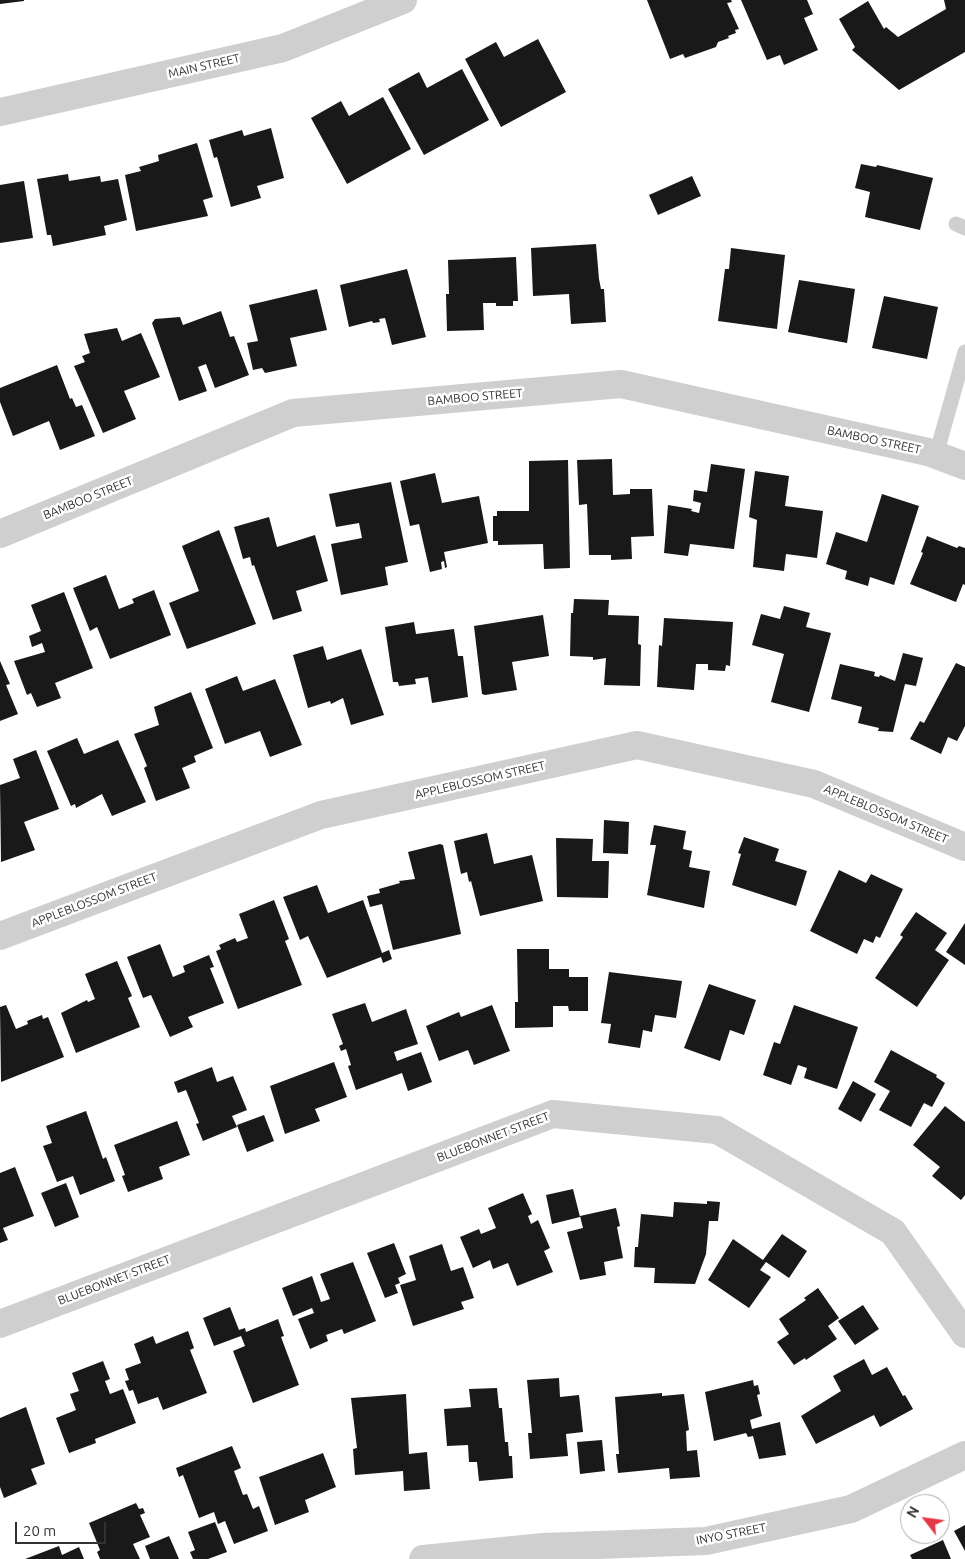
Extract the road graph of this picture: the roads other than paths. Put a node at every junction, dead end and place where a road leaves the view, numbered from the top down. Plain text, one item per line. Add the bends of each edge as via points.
1 (403, 0) edge
2 (0, 112) edge
3 (965, 352) edge
4 (936, 455) junction
5 (965, 466) edge
6 (0, 534) edge
7 (965, 848) edge
8 (0, 936) edge
9 (0, 1324) edge
10 (965, 1334) edge
11 (965, 1455) edge
12 (545, 1553) edge
13 (423, 1559) edge

1 - 2 street, MAIN STREET via 283,48
3 - 4 lane
4 - 5 street, BAMBOO STREET
4 - 6 street, BAMBOO STREET via 621,384 293,413
7 - 8 street, APPLEBLOSSOM STREET via 814,784 637,744 322,815
9 - 10 street, BLUEBONNET STREET via 553,1114 717,1130 893,1232
11 - 12 street, INYO STREET via 852,1509 706,1541
12 - 13 street, INYO STREET

